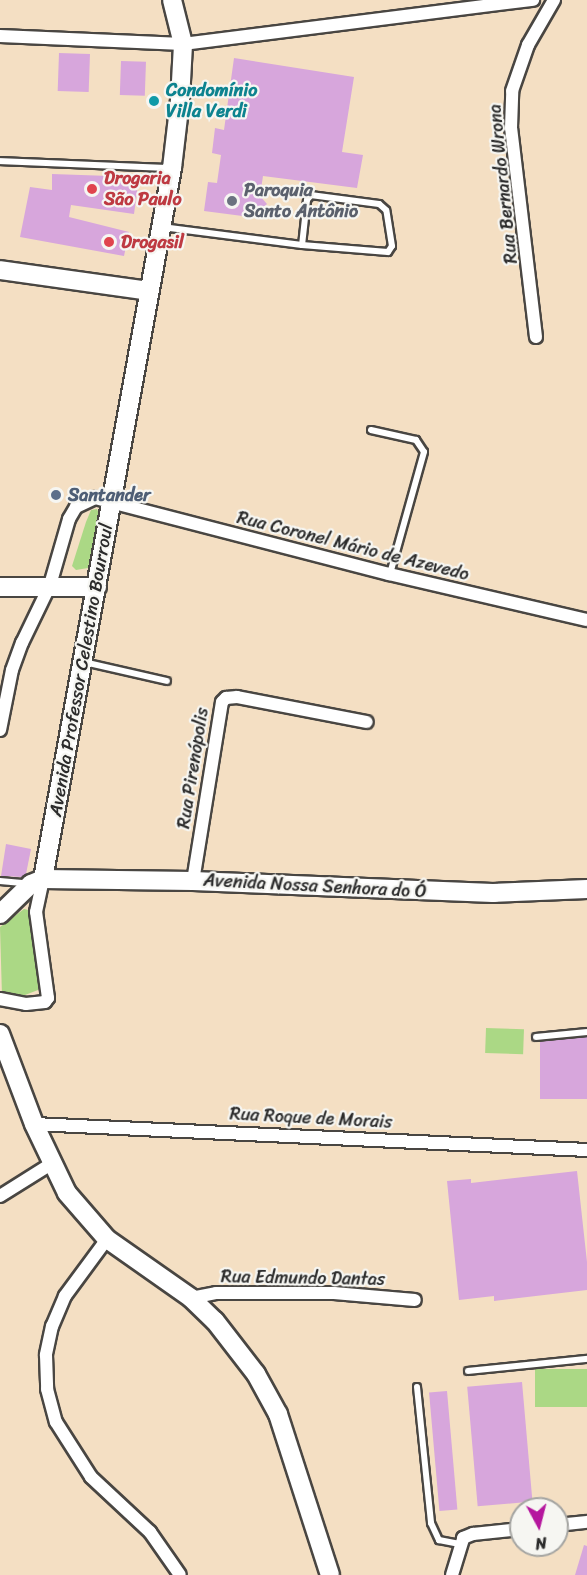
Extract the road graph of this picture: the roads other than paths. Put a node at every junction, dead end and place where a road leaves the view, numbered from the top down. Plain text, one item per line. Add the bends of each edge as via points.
1 (172, 0) edge
2 (534, 0) edge
3 (554, 0) edge
4 (0, 36) edge
5 (183, 44) junction
6 (0, 161) edge
7 (172, 168) junction
8 (161, 227) junction
9 (302, 245) junction
10 (0, 270) edge
11 (149, 291) junction
12 (536, 337) dead end
13 (371, 430) dead end
14 (112, 501) junction
15 (389, 574) junction
16 (50, 585) junction
17 (0, 587) edge
18 (97, 587) junction
19 (587, 620) edge
20 (83, 662) junction
21 (167, 681) dead end
22 (367, 722) dead end
23 (1, 724) edge
24 (0, 881) edge
25 (37, 881) junction
26 (193, 881) junction
27 (587, 889) edge
28 (0, 914) edge
29 (0, 999) edge
30 (587, 1032) edge
31 (0, 1034) edge
32 (536, 1037) dead end
33 (34, 1124) junction
34 (587, 1150) edge
35 (51, 1164) junction
36 (0, 1196) edge
37 (107, 1239) junction
38 (191, 1298) junction
39 (415, 1300) dead end
40 (587, 1359) edge
41 (468, 1371) dead end
42 (417, 1387) dead end
43 (587, 1522) edge
44 (569, 1524) edge
45 (509, 1530) edge
46 (460, 1544) junction
47 (180, 1575) edge
48 (330, 1575) edge
49 (452, 1575) edge

1 - 5 main road, Avenida Professor Celestino Bourroul
2 - 5 street
3 - 12 street, Rua Bernardo Wrona via 528,45 512,91 511,128
4 - 5 street
5 - 7 main road, Avenida Professor Celestino Bourroul
6 - 7 lane
7 - 8 main road, Avenida Professor Celestino Bourroul
8 - 9 lane
8 - 11 main road, Avenida Professor Celestino Bourroul
9 - 9 lane via 307,200 311,195 379,204 386,210 392,246 388,252
10 - 11 main road
11 - 14 main road, Avenida Professor Celestino Bourroul
13 - 15 lane via 416,440 424,452
14 - 15 street, Rua Coronel Mário de Azevedo via 156,516
14 - 16 street via 94,498 76,507
14 - 18 main road, Avenida Professor Celestino Bourroul
15 - 19 street, Rua Coronel Mário de Azevedo
16 - 17 main road
16 - 18 main road
16 - 23 street via 12,670
18 - 20 main road, Avenida Professor Celestino Bourroul
20 - 21 lane
20 - 25 main road, Avenida Professor Celestino Bourroul
22 - 26 street, Rua Pirenópolis via 226,698 222,702
24 - 25 lane
25 - 26 main road, Avenida Nossa Senhora do Ó
25 - 28 main road
25 - 29 street via 36,912 48,998 45,1002 26,1004
26 - 27 main road, Avenida Nossa Senhora do Ó via 472,892
30 - 32 lane
31 - 33 main road
33 - 34 street, Rua Roque de Morais
33 - 35 main road
35 - 36 street
35 - 37 main road via 67,1193
37 - 38 main road
37 - 47 street via 65,1296 52,1326 46,1355 47,1389 56,1422 85,1468 150,1532
38 - 39 street, Rua Edmundo Dantas via 216,1293 334,1293
38 - 48 main road via 216,1321 256,1374 278,1414
40 - 41 lane
42 - 46 lane via 431,1523 440,1540
43 - 44 street
45 - 46 street via 473,1533
46 - 49 street

